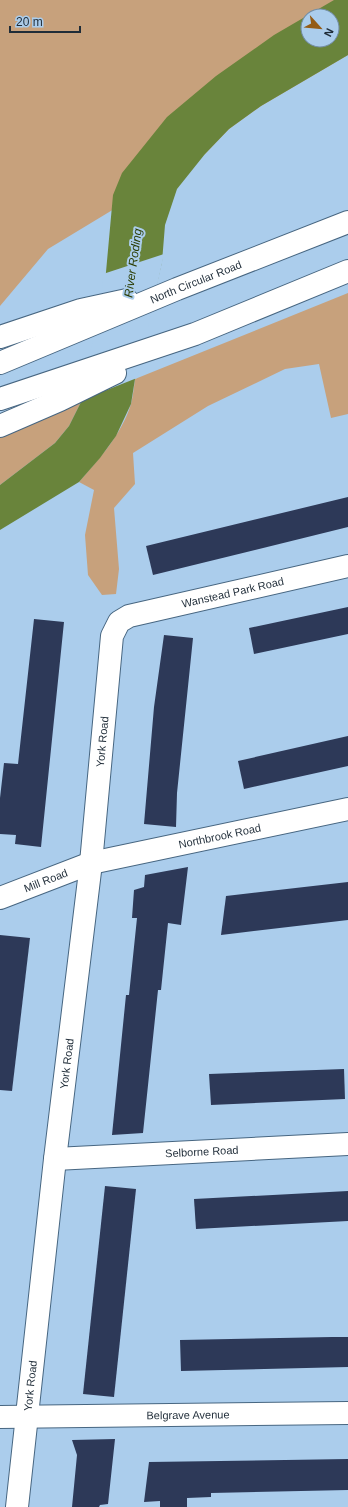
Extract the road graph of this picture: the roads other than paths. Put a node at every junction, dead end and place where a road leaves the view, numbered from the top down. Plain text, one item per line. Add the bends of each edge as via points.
1 (348, 222) edge
2 (348, 272) edge
3 (177, 289) junction
4 (195, 334) junction
5 (0, 337) edge
6 (0, 363) edge
7 (0, 399) edge
8 (0, 426) edge
9 (348, 566) edge
10 (119, 622) joint
11 (348, 809) edge
12 (91, 863) junction
13 (0, 898) edge
14 (348, 1144) edge
15 (55, 1159) junction
16 (348, 1413) edge
17 (0, 1417) edge
18 (27, 1417) junction
19 (17, 1507) edge

1 - 3 main road, North Circular Road
2 - 4 main road
3 - 5 main road via 81,310
3 - 6 main road, North Circular Road
4 - 7 main road
4 - 8 main road via 60,400
9 - 10 main road, Wanstead Park Road via 129,616
10 - 12 main road, York Road via 112,636
11 - 12 main road, Northbrook Road
12 - 13 main road, Mill Road
12 - 15 main road, York Road
14 - 15 main road, Selborne Road
15 - 18 main road, York Road
16 - 18 main road, Belgrave Avenue
17 - 18 main road, Belgrave Avenue
18 - 19 main road, York Road

